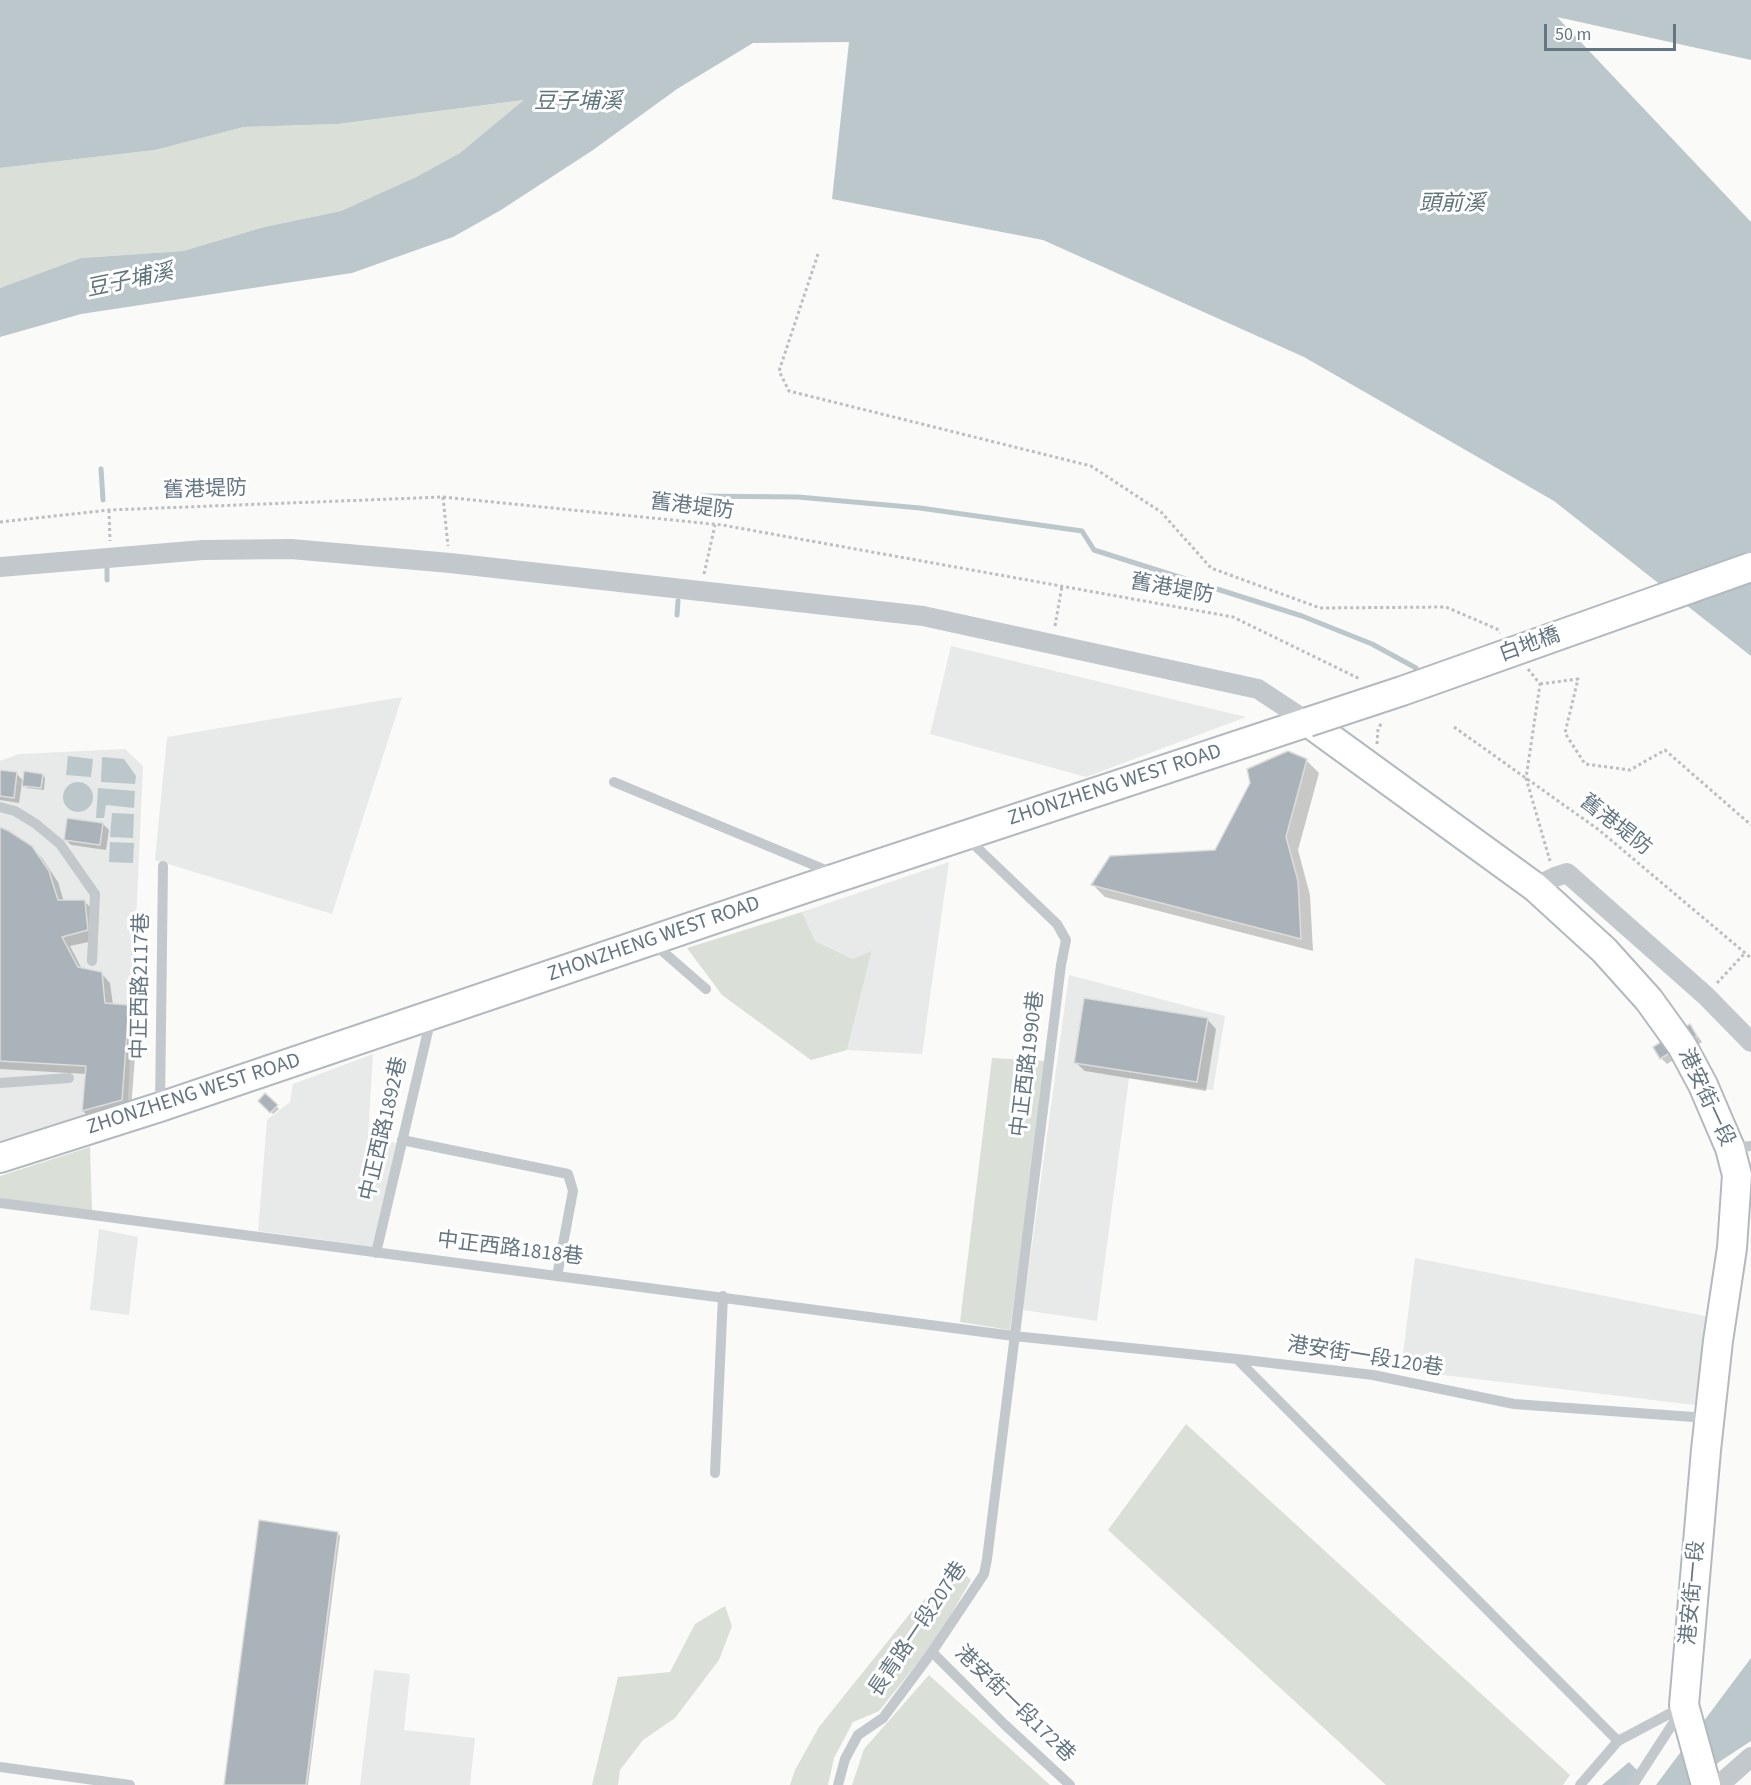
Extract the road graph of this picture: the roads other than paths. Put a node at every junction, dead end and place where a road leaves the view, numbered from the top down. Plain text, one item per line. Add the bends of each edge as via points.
1 (0, 567) edge
2 (1751, 567) edge
3 (1308, 722) junction
4 (614, 782) dead end
5 (0, 807) edge
6 (966, 836) junction
7 (163, 866) dead end
8 (842, 876) junction
9 (1545, 882) junction
10 (651, 941) junction
11 (92, 961) dead end
12 (706, 989) dead end
13 (432, 1015) junction
14 (1751, 1042) edge
15 (69, 1078) dead end
16 (0, 1083) edge
17 (160, 1107) junction
18 (402, 1140) junction
19 (1740, 1147) edge
20 (0, 1158) edge
21 (0, 1203) edge
22 (376, 1253) junction
23 (557, 1276) junction
24 (723, 1296) junction
25 (1014, 1336) junction
26 (1237, 1359) junction
27 (1710, 1418) junction
28 (715, 1473) dead end
29 (932, 1652) junction
30 (1684, 1705) junction
31 (1618, 1741) junction
32 (1751, 1757) edge
33 (0, 1767) edge
34 (130, 1785) edge
35 (838, 1785) edge
36 (1070, 1785) edge
37 (1580, 1785) edge
38 (1633, 1785) edge
39 (1706, 1785) edge
40 (1719, 1785) edge

1 - 3 street via 203,550 291,549 450,562 923,616 1258,689
2 - 3 main road, 白地橋, bridge
3 - 6 main road, ZHONZHENG WEST ROAD
3 - 9 main road, 港安街一段
4 - 8 lane
5 - 11 lane via 15,811 60,844 95,894
6 - 8 main road, ZHONZHENG WEST ROAD
6 - 25 lane, 中正西路1990巷 via 1057,924 1066,940
7 - 17 lane, 中正西路2117巷
8 - 10 main road, ZHONZHENG WEST ROAD
9 - 14 street via 1566,873 1706,996
9 - 19 main road, 港安街一段 via 1649,1000 1682,1046
10 - 12 lane
10 - 13 main road, ZHONZHENG WEST ROAD
13 - 17 main road, ZHONZHENG WEST ROAD
13 - 18 lane, 中正西路1892巷
15 - 16 lane
17 - 20 main road, ZHONZHENG WEST ROAD
18 - 22 lane, 中正西路1892巷
18 - 23 lane via 568,1174 573,1191
19 - 27 main road, 港安街一段 via 1732,1248
21 - 22 lane, 中正西路1818巷
22 - 23 lane, 中正西路1818巷
23 - 24 lane, 中正西路1818巷
24 - 25 lane, 中正西路1818巷
24 - 28 lane
25 - 26 lane, 港安街一段120巷
25 - 29 lane, 長青路一段207巷 via 984,1574
26 - 27 lane, 港安街一段120巷 via 1373,1375 1514,1404
26 - 31 lane
27 - 30 main road, 港安街一段
29 - 35 lane, 長青路一段207巷 via 884,1718 858,1735 844,1759
29 - 36 lane, 港安街一段172巷
30 - 31 lane
30 - 38 lane
30 - 39 main road, 港安街一段
31 - 37 lane
32 - 40 street
33 - 34 lane

